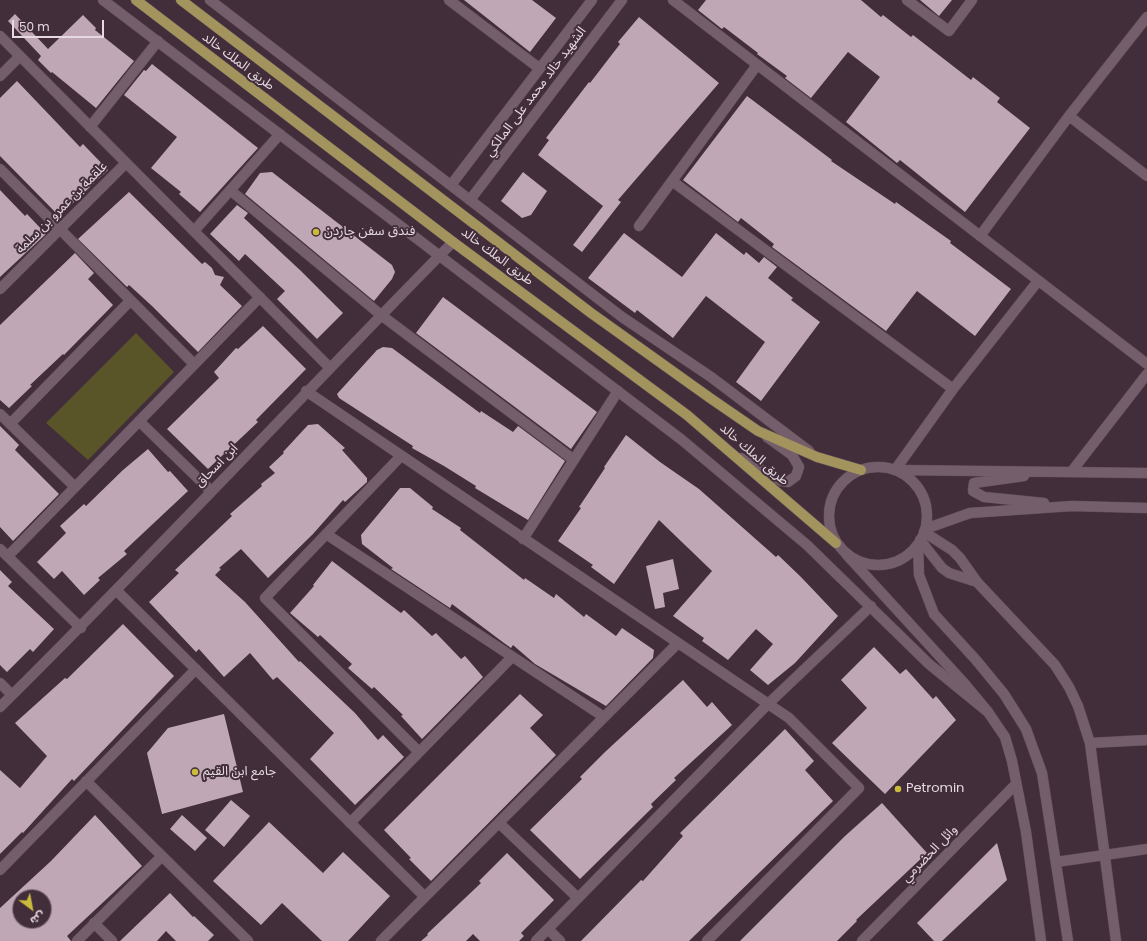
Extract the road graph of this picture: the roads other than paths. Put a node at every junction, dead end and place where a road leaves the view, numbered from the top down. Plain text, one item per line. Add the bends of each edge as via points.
1 (103, 0) edge
2 (136, 0) edge
3 (181, 0) edge
4 (210, 0) edge
5 (449, 0) edge
6 (592, 0) edge
7 (622, 0) edge
8 (674, 0) edge
9 (907, 0) edge
10 (972, 0) edge
11 (1147, 17) edge
12 (0, 36) edge
13 (158, 41) junction
14 (20, 56) junction
15 (757, 65) junction
16 (539, 68) junction
17 (0, 76) edge
18 (1069, 116) junction
19 (90, 127) junction
20 (280, 134) junction
21 (126, 163) junction
22 (0, 169) edge
23 (1147, 176) edge
24 (672, 181) junction
25 (451, 185) junction
26 (230, 190) junction
27 (470, 200) junction
28 (639, 226) dead end
29 (59, 230) junction
30 (194, 231) junction
31 (980, 236) junction
32 (453, 242) junction
33 (439, 256) junction
34 (1038, 281) junction
35 (0, 289) edge
36 (260, 297) junction
37 (130, 301) junction
38 (381, 315) junction
39 (194, 364) junction
40 (1147, 364) edge
41 (329, 367) junction
42 (1147, 374) edge
43 (953, 389) junction
44 (306, 391) junction
45 (618, 391) junction
46 (0, 414) edge
47 (139, 421) junction
48 (10, 424) junction
49 (758, 431) junction
50 (732, 452) junction
51 (401, 456) junction
52 (817, 457) junction
53 (574, 460) junction
54 (861, 470) junction
55 (895, 470) junction
56 (1072, 471) junction
57 (1147, 473) edge
58 (75, 487) junction
59 (211, 491) junction
60 (1072, 506) junction
61 (1147, 508) edge
62 (326, 534) junction
63 (922, 537) junction
64 (523, 539) junction
65 (836, 542) junction
66 (0, 549) edge
67 (846, 554) junction
68 (8, 556) junction
69 (977, 582) junction
70 (116, 590) junction
71 (871, 606) junction
72 (81, 628) junction
73 (678, 643) junction
74 (512, 656) junction
75 (196, 669) junction
76 (0, 683) edge
77 (12, 695) junction
78 (768, 704) junction
79 (0, 707) edge
80 (988, 712) junction
81 (604, 717) junction
82 (1147, 740) edge
83 (1090, 743) junction
84 (419, 752) junction
85 (86, 781) junction
86 (1016, 784) junction
87 (350, 823) junction
88 (499, 823) junction
89 (1147, 849) edge
90 (1105, 855) junction
91 (162, 856) junction
92 (1056, 862) junction
93 (0, 870) edge
94 (425, 897) junction
95 (578, 898) junction
96 (94, 923) junction
97 (548, 929) junction
98 (77, 941) edge
99 (112, 941) edge
100 (248, 941) edge
101 (381, 941) edge
102 (536, 941) edge
103 (560, 941) edge
104 (706, 941) edge
105 (862, 941) edge
106 (1041, 941) edge
107 (1068, 941) edge
108 (1116, 941) edge

1 - 13 street
2 - 32 main road, طريق الملك خالد
3 - 49 main road, طريق الملك خالد via 591,313
4 - 25 street
5 - 16 street
6 - 16 street, الشهيد خالد محمد على المالكي
7 - 27 street, الشهيد خالد محمد على المالكي
8 - 15 street
9 - 10 street via 949,31
11 - 18 street
12 - 14 street
13 - 19 street
13 - 20 street
14 - 17 street
14 - 19 street
15 - 24 street
15 - 31 street
16 - 25 street, الشهيد خالد محمد على المالكي
18 - 23 street
18 - 31 street
19 - 21 street
20 - 26 street
20 - 33 street
21 - 29 street, علقمة بن عمرو بن سلمة
21 - 30 street
22 - 29 street
24 - 28 street
24 - 43 street
25 - 27 street
26 - 30 street
26 - 38 street
27 - 52 street via 622,317 711,377
29 - 35 street, علقمة بن عمرو بن سلمة
29 - 37 street
30 - 36 street
31 - 34 street
32 - 33 street, ابن اسحاق
32 - 50 main road, طريق الملك خالد via 687,415
33 - 38 street, ابن اسحاق
33 - 45 street
34 - 40 street
34 - 43 street
36 - 39 street
36 - 41 street
37 - 39 street
37 - 48 street
38 - 41 street, ابن اسحاق
38 - 53 street
39 - 47 street
41 - 44 street, ابن اسحاق
42 - 56 street
43 - 55 street
44 - 51 street
44 - 59 street, ابن اسحاق
45 - 53 street
45 - 71 street via 682,440 801,540
46 - 48 street
47 - 58 street
47 - 59 street
48 - 58 street
49 - 50 street via 792,455 799,467 796,476 788,482 781,481
49 - 52 main road, طريق الملك خالد
50 - 65 main road, طريق الملك خالد
51 - 62 street
51 - 64 street
52 - 54 main road, طريق الملك خالد
53 - 64 street
54 - 55 street via 872,467
54 - 65 street via 848,477 838,487 831,500 828,514 830,529
55 - 56 street
55 - 63 street via 908,477 918,487 925,500 927,515
56 - 57 street
56 - 60 street via 974,483 973,492 984,497
58 - 68 street
59 - 70 street, ابن اسحاق
60 - 61 street
60 - 63 street via 970,513
62 - 74 street
62 - 84 street via 265,598
63 - 67 street via 902,558 892,563 876,565 860,562
63 - 69 street via 952,550
63 - 69 street via 942,568 949,574
63 - 92 street via 918,574 934,614 1004,694 1026,729 1042,773
64 - 73 street
65 - 67 street
66 - 68 street
67 - 80 street
68 - 72 street
69 - 83 street via 1055,665 1078,706
70 - 72 street, ابن اسحاق
70 - 75 street
71 - 78 street
71 - 80 street via 930,664
72 - 77 street, ابن اسحاق
73 - 78 street
73 - 81 street
74 - 81 street
74 - 84 street
75 - 85 street
75 - 87 street
76 - 77 street
77 - 79 street, ابن اسحاق
78 - 95 street
78 - 104 street via 789,718 859,788
80 - 86 street via 1005,737
81 - 88 street
82 - 83 street
83 - 90 street
84 - 87 street
85 - 91 street
85 - 93 street
86 - 105 street, وائل الحضرمي
86 - 106 street via 1026,832
87 - 94 street
88 - 94 street
88 - 95 street
89 - 90 street
90 - 92 street
90 - 108 street
91 - 96 street
91 - 100 street
92 - 107 street
94 - 101 street
95 - 97 street
96 - 98 street
96 - 99 street
97 - 102 street
97 - 103 street

